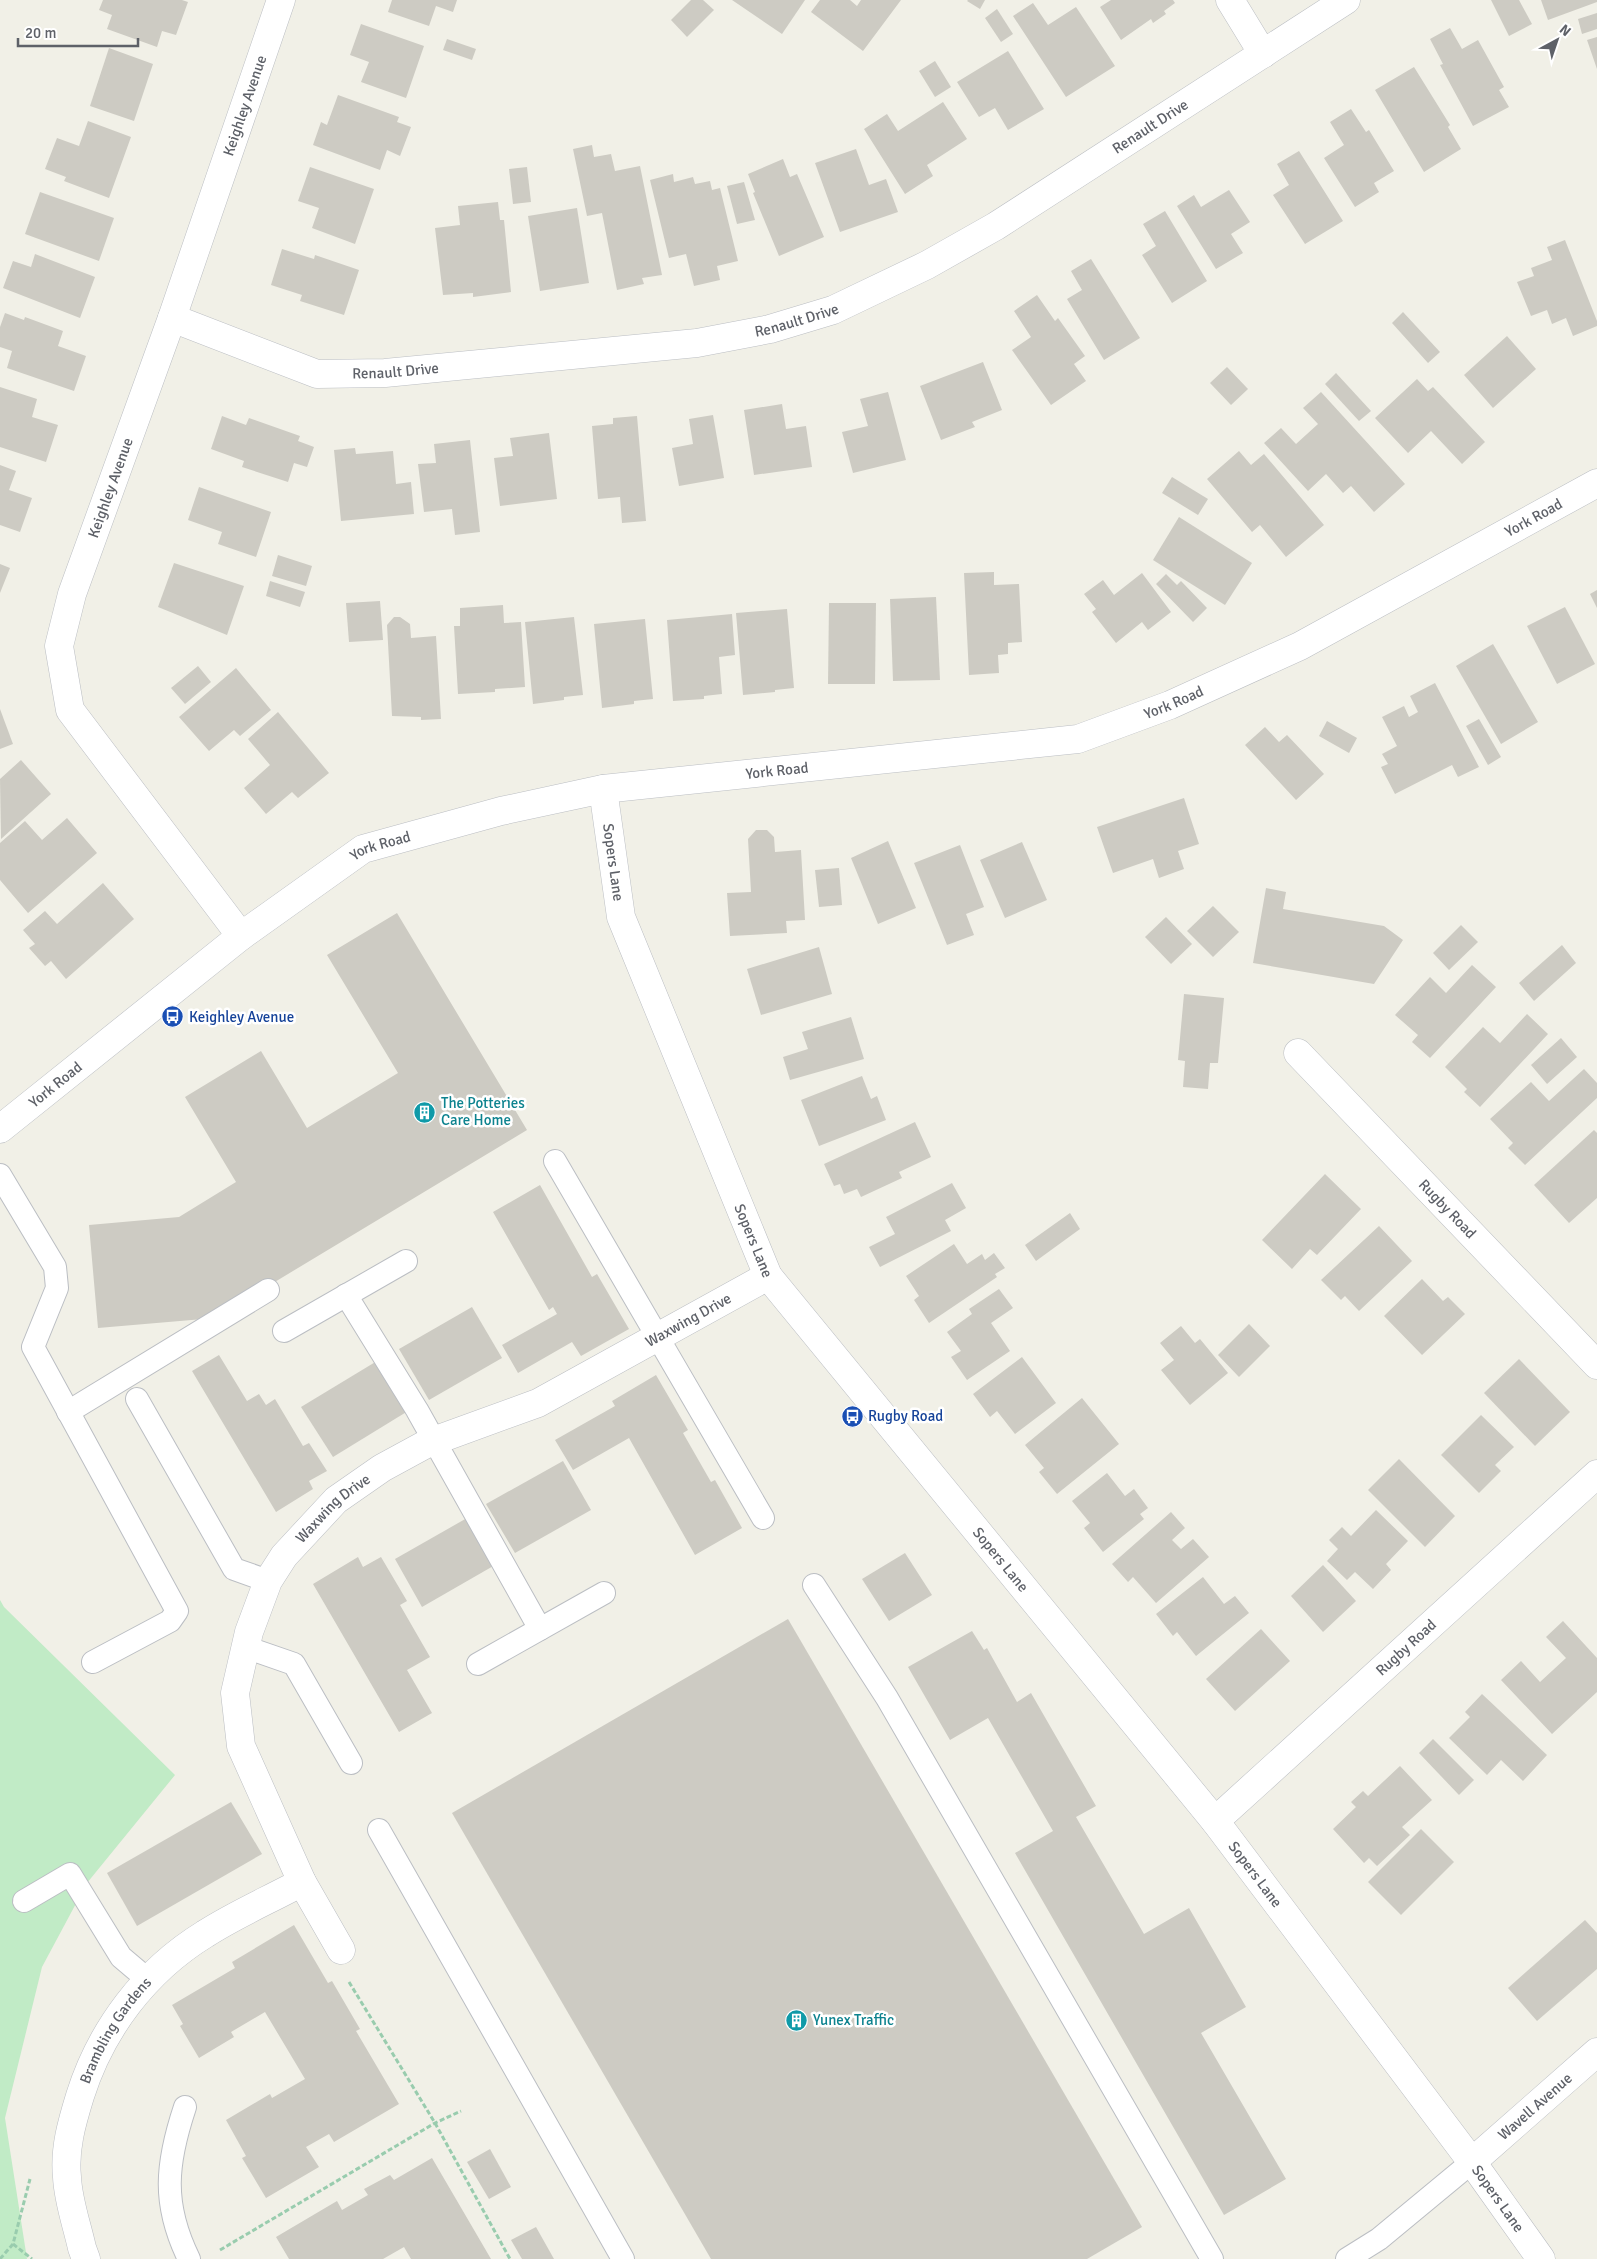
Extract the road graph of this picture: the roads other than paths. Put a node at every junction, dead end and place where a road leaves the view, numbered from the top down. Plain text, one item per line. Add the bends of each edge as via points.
1 (281, 0) edge
2 (1230, 0) edge
3 (1346, 0) edge
4 (1263, 54) junction
5 (172, 318) junction
6 (1597, 483) edge
7 (603, 789) junction
8 (241, 936) junction
9 (1298, 1053) dead end
10 (0, 1129) edge
11 (555, 1161) dead end
12 (0, 1175) edge
13 (406, 1261) dead end
14 (768, 1276) junction
15 (268, 1290) dead end
16 (346, 1295) junction
17 (284, 1331) dead end
18 (658, 1337) junction
19 (1597, 1365) edge
20 (137, 1400) dead end
21 (68, 1412) junction
22 (433, 1442) junction
23 (1597, 1474) edge
24 (763, 1518) dead end
25 (268, 1582) junction
26 (814, 1585) dead end
27 (604, 1593) dead end
28 (540, 1629) junction
29 (246, 1647) junction
30 (93, 1662) dead end
31 (478, 1664) dead end
32 (351, 1763) dead end
33 (1215, 1821) junction
34 (379, 1830) dead end
35 (302, 1882) junction
36 (24, 1900) dead end
37 (341, 1950) road end
38 (147, 1979) junction
39 (1597, 2052) edge
40 (185, 2107) dead end
41 (1472, 2162) junction
42 (86, 2259) edge
43 (189, 2259) edge
44 (623, 2259) edge
45 (1212, 2259) edge
46 (1347, 2259) edge
47 (1541, 2259) edge

1 - 5 street, Keighley Avenue
2 - 4 street
3 - 4 street, Renault Drive
4 - 5 street, Renault Drive via 996,226 927,265 833,310 770,329 697,343 385,373 317,374
5 - 8 street, Keighley Avenue via 72,594 58,646 70,710
6 - 7 street, York Road via 1300,646 1170,705 1078,739
7 - 8 street, York Road via 501,811 363,849
7 - 14 street, Sopers Lane via 621,917
8 - 10 street, York Road
9 - 19 street, Rugby Road
11 - 18 lane
12 - 21 lane via 55,1267 57,1288 33,1347
13 - 16 lane
14 - 18 street, Waxwing Drive
14 - 33 street, Sopers Lane
15 - 21 lane
16 - 17 lane
16 - 22 lane via 417,1410
18 - 22 street, Waxwing Drive via 538,1403
18 - 24 lane
20 - 25 lane via 234,1570
21 - 30 lane via 177,1611 170,1620
22 - 25 street, Waxwing Drive via 382,1468 336,1500 284,1556
22 - 28 lane
23 - 33 street, Rugby Road
25 - 29 street, Waxwing Drive via 248,1632
26 - 45 lane via 887,1698
27 - 28 lane
28 - 31 lane
29 - 32 lane via 294,1664
29 - 35 street, Waxwing Drive via 235,1694 241,1746
33 - 41 street, Sopers Lane
34 - 44 lane
35 - 37 street, Waxwing Drive
35 - 38 street, Brambling Gardens via 205,1934
36 - 38 lane via 70,1874 122,1957
38 - 42 street, Brambling Gardens via 102,2043 86,2077 69,2131 66,2177
39 - 41 street, Wavell Avenue
40 - 43 lane via 174,2138 169,2201 179,2238
41 - 46 lane via 1379,2239
41 - 47 street, Sopers Lane

